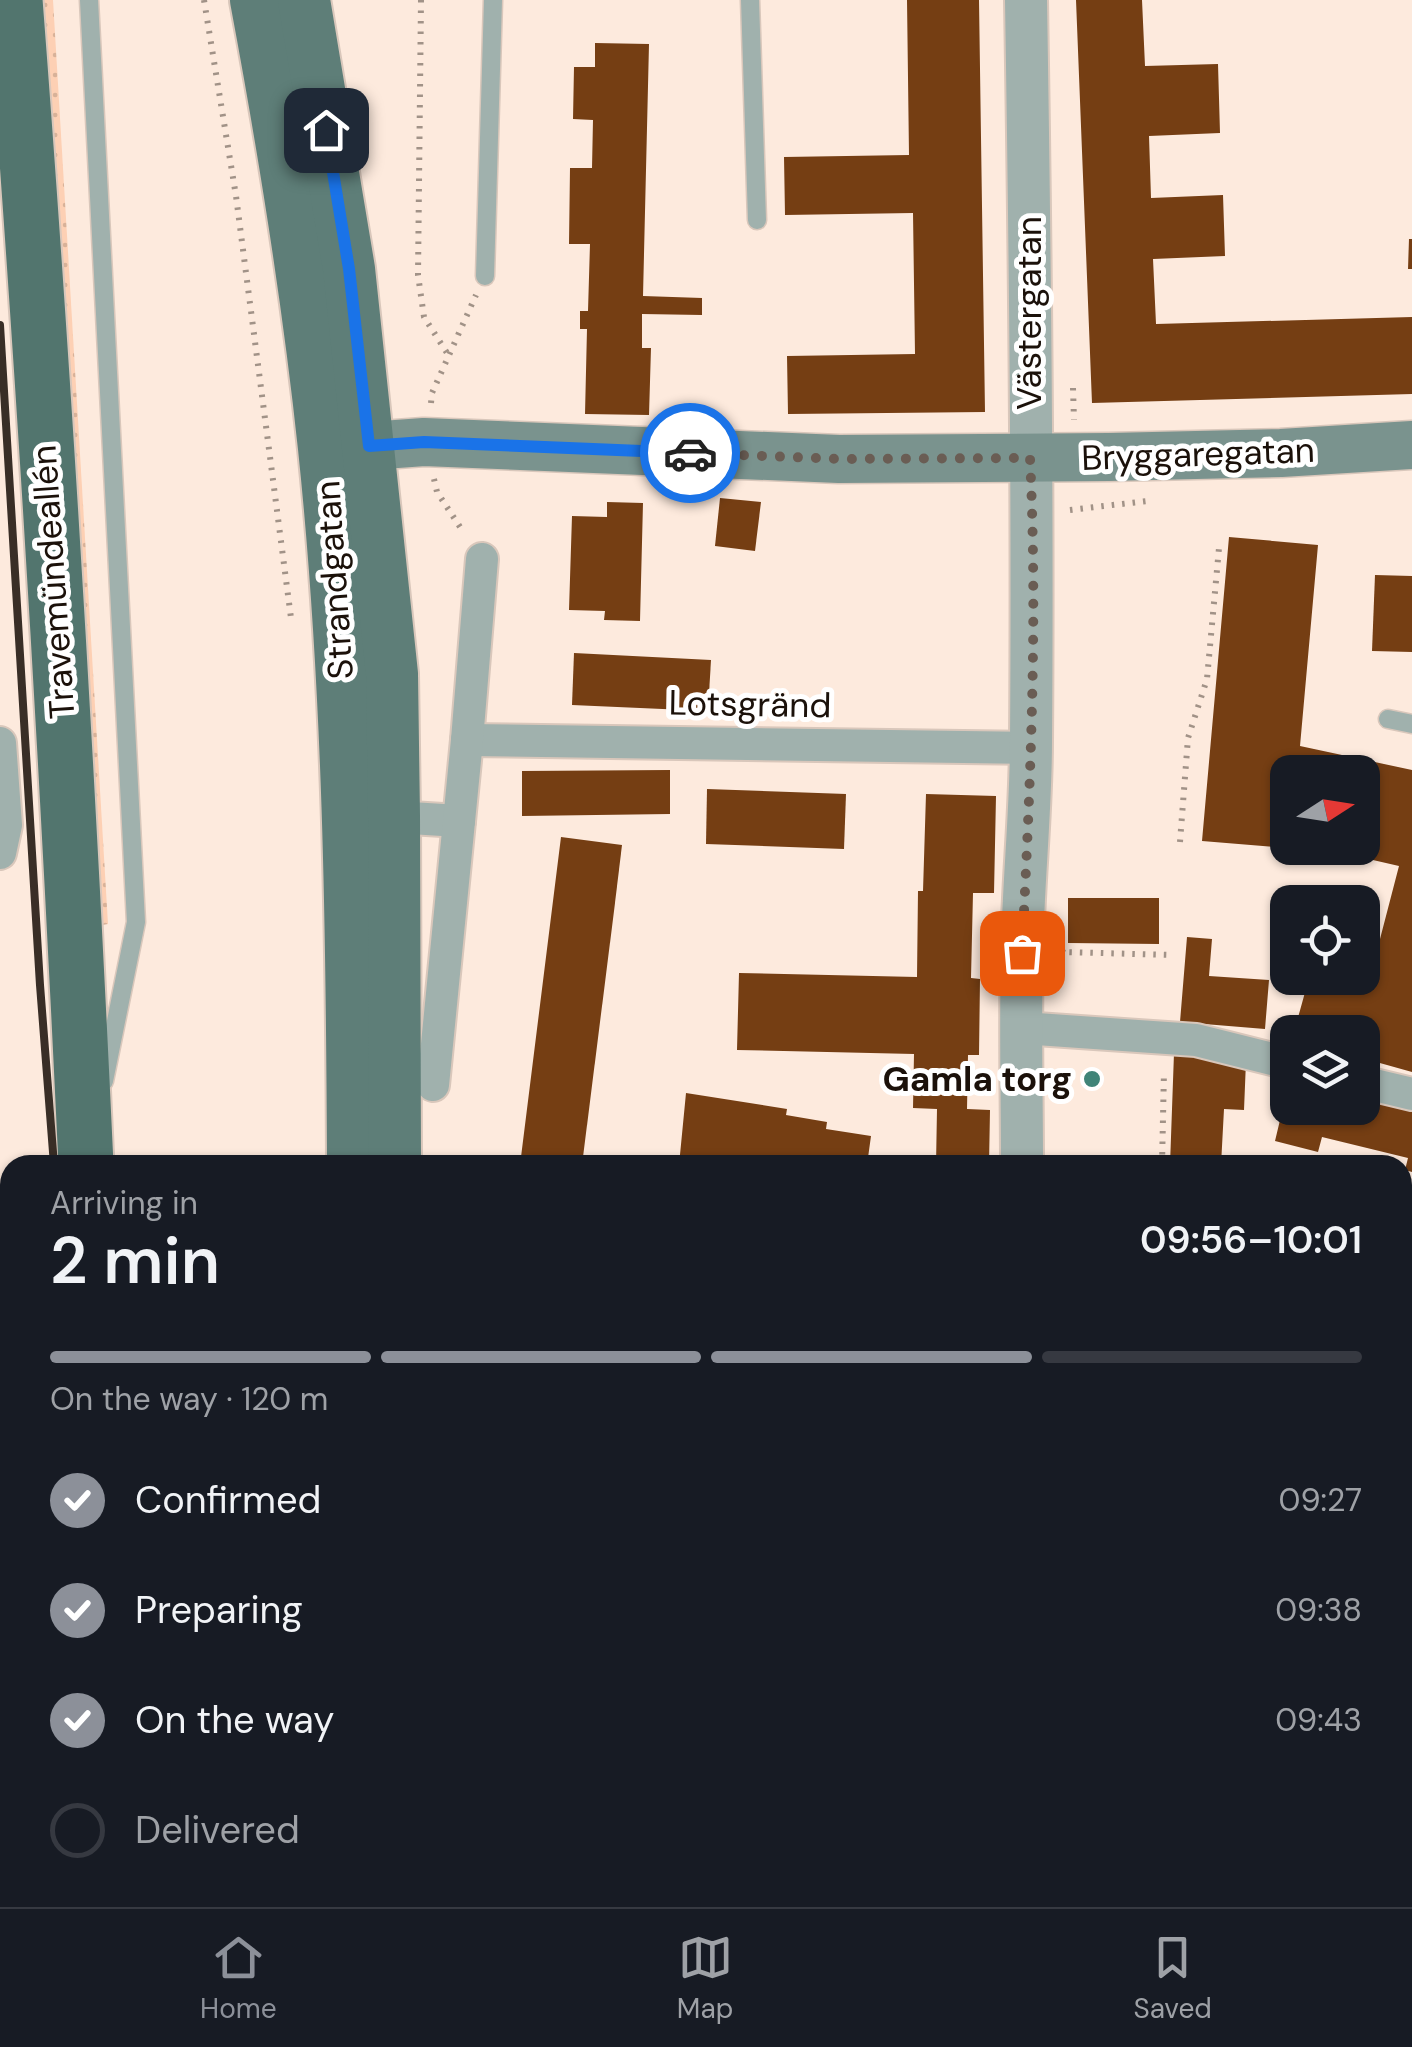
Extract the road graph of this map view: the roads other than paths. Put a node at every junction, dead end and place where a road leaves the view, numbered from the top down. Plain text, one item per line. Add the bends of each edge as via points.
1 (15, 0) edge
2 (88, 0) edge
3 (256, 0) edge
4 (304, 0) edge
5 (493, 0) edge
6 (750, 0) edge
7 (1026, 0) edge
8 (757, 220) dead end
9 (485, 276) dead end
10 (1412, 445) edge
11 (346, 448) junction
12 (1030, 458) junction
13 (482, 559) dead end
14 (1388, 719) dead end
15 (1412, 724) edge
16 (467, 740) junction
17 (0, 743) edge
18 (1031, 748) junction
19 (371, 816) junction
20 (459, 822) junction
21 (0, 853) edge
22 (1022, 1028) junction
23 (1270, 1058) edge
24 (434, 1084) dead end
25 (1380, 1086) edge
26 (1412, 1094) edge
27 (86, 1155) edge
28 (88, 1155) edge
29 (353, 1155) edge
30 (394, 1155) edge
31 (1022, 1155) edge

1 - 27 highway, Travemündeallén
2 - 28 lane via 136,922
3 - 11 main road, Strandgatan
4 - 11 main road, Strandgatan via 349,269
5 - 9 lane
6 - 8 lane
7 - 12 street, Västergatan
10 - 12 main road, Bryggaregatan
11 - 12 main road, Bryggaregatan via 424,442 839,459
11 - 19 main road, Strandgatan via 392,674
12 - 18 street, Västergatan
13 - 16 street
14 - 15 lane
16 - 18 street, Lotsgränd
16 - 20 street
17 - 21 street via 6,825
18 - 22 street, Västergatan
19 - 20 street
19 - 29 main road, Strandgatan
19 - 30 main road, Strandgatan
20 - 24 street
22 - 23 street via 1196,1040
22 - 31 street, Västergatan
25 - 26 street

